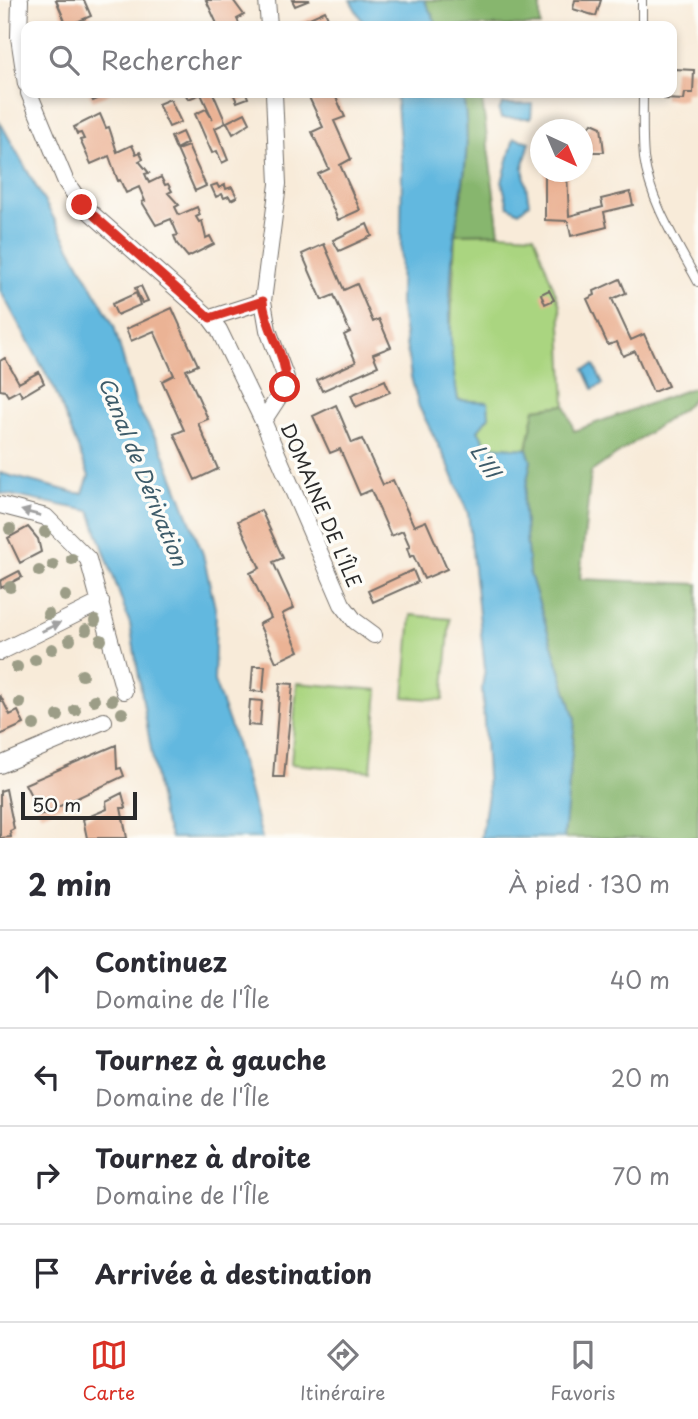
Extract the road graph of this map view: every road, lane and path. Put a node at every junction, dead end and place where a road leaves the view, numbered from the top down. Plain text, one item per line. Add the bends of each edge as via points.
1 (20, 0) edge
2 (267, 0) edge
3 (642, 0) edge
4 (269, 21) edge
5 (642, 21) edge
6 (21, 50) edge
7 (31, 98) edge
8 (274, 98) edge
9 (643, 98) edge
10 (698, 282) edge
11 (263, 301) junction
12 (210, 318) junction
13 (263, 421) junction
14 (0, 505) edge
15 (101, 602) junction
16 (374, 635) dead end
17 (0, 652) edge
18 (124, 691) dead end
19 (104, 722) dead end
20 (0, 765) edge

1 - 6 street
2 - 4 street
3 - 5 lane
7 - 12 street, DOMAINE DE L'ÎLE via 66,182 82,205
8 - 11 street, DOMAINE DE L'ÎLE via 277,201
9 - 10 lane via 645,159 653,189
11 - 12 street
11 - 13 street, DOMAINE DE L'ÎLE via 268,330 286,378
12 - 13 street, DOMAINE DE L'ÎLE
13 - 16 street, DOMAINE DE L'ÎLE via 342,604
15 -> 14 street via 88,559 58,528 46,517
17 -> 15 street
15 - 18 street
19 - 20 street

